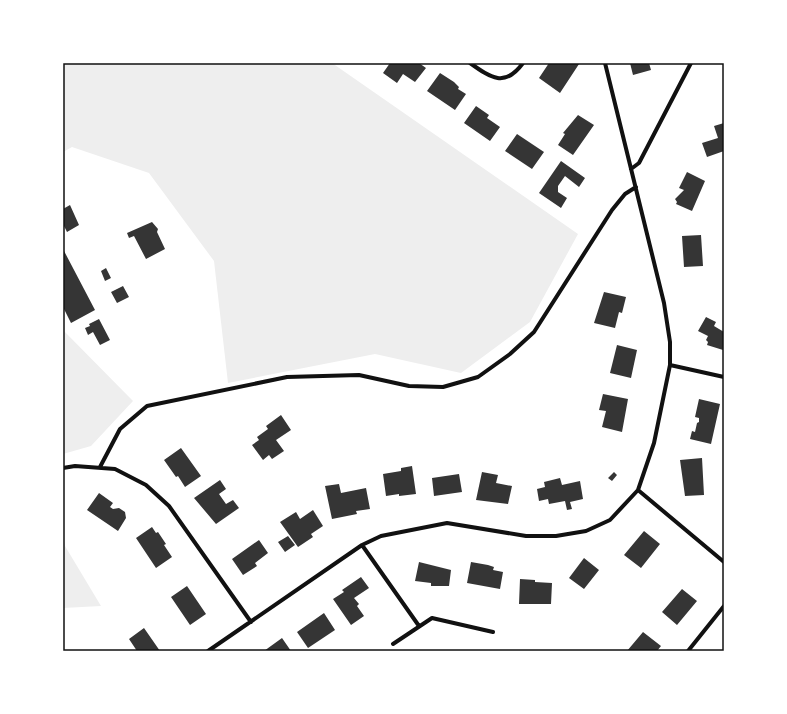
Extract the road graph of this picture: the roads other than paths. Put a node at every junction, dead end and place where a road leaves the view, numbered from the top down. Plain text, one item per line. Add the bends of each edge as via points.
1 (470, 63) edge
2 (523, 63) edge
3 (605, 63) edge
4 (691, 63) edge
5 (632, 169) junction
6 (636, 187) junction
7 (670, 365) junction
8 (724, 377) edge
9 (100, 467) junction
10 (63, 468) edge
11 (638, 490) junction
12 (362, 545) junction
13 (724, 562) edge
14 (724, 606) edge
15 (251, 622) junction
16 (419, 626) junction
17 (493, 632) dead end
18 (393, 644) dead end
19 (208, 651) edge
20 (688, 651) edge

1 - 2 street via 488,76 504,79 516,73
3 - 5 street
4 - 5 street via 639,163
5 - 6 street
6 - 7 street via 664,303 670,342
6 - 9 street via 625,194 612,210 534,332 510,354 478,377 443,387 409,386 358,375 287,377 146,406 120,429
7 - 8 street
7 - 11 street via 654,443
9 - 10 street
9 - 15 street via 115,469 146,485 169,506
11 - 12 street via 610,520 586,531 556,536 526,536 447,523 381,536
11 - 13 street
12 - 15 street
12 - 16 street
14 - 20 street
15 - 19 street
16 - 17 street via 432,618
16 - 18 street

